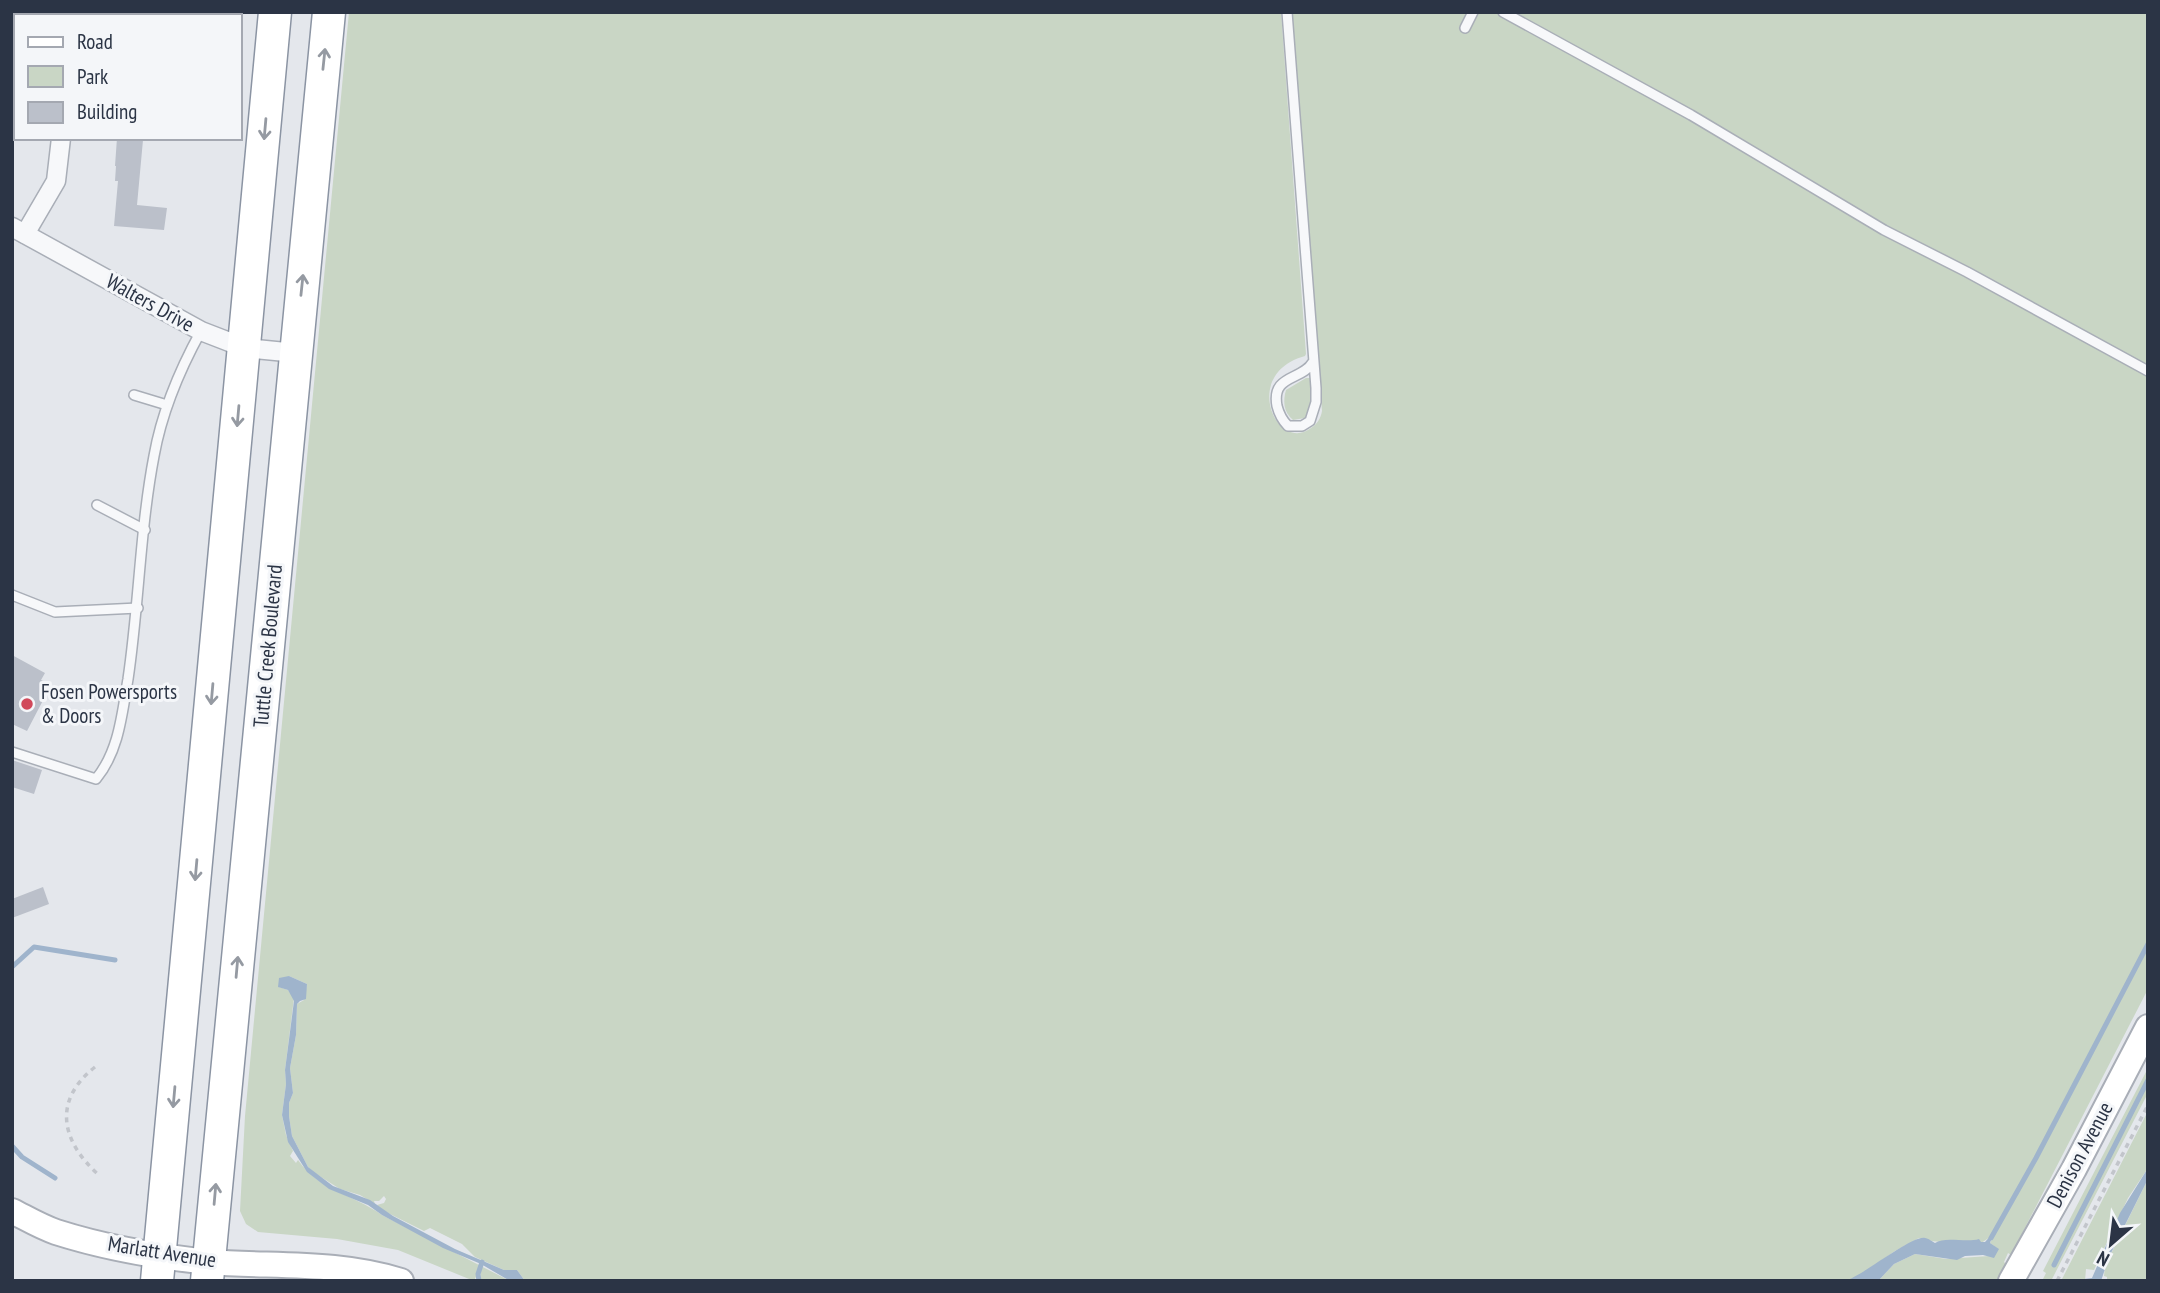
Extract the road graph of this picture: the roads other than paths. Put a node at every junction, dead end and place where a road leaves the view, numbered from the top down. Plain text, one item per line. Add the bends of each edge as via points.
1 (275, 12) edge
2 (329, 12) edge
3 (1287, 12) edge
4 (1473, 12) edge
5 (1503, 12) edge
6 (1465, 28) dead end
7 (61, 140) edge
8 (18, 231) edge
9 (201, 331) junction
10 (245, 348) junction
11 (296, 353) junction
12 (1313, 362) junction
13 (2148, 371) edge
14 (134, 395) dead end
15 (167, 405) junction
16 (97, 505) dead end
17 (145, 530) junction
18 (12, 596) edge
19 (138, 608) junction
20 (12, 752) edge
21 (2148, 1027) edge
22 (12, 1211) edge
23 (158, 1268) edge
24 (208, 1271) edge
25 (401, 1281) edge
26 (2011, 1281) edge

1 -> 10 highway
11 -> 2 highway, Tuttle Creek Boulevard
3 - 12 lane
4 - 6 lane
5 - 13 lane via 1691,115 1884,230
7 - 8 street via 56,181
8 - 9 street, Walters Drive
9 - 10 street, Walters Drive
9 - 15 lane
10 - 11 street, Walters Drive
10 -> 23 highway
24 -> 11 highway, Tuttle Creek Boulevard
12 - 12 lane via 1313,414 1302,426 1288,426 1277,404 1279,387 1306,372
14 - 15 lane
15 - 17 lane via 154,458
16 - 17 lane
17 - 19 lane
18 - 19 lane via 55,612
19 - 20 lane via 120,727 108,764 96,779
21 - 26 street, Denison Avenue
22 - 23 street, Marlatt Avenue
23 - 24 street, Marlatt Avenue
24 - 25 street, Marlatt Avenue via 306,1264

